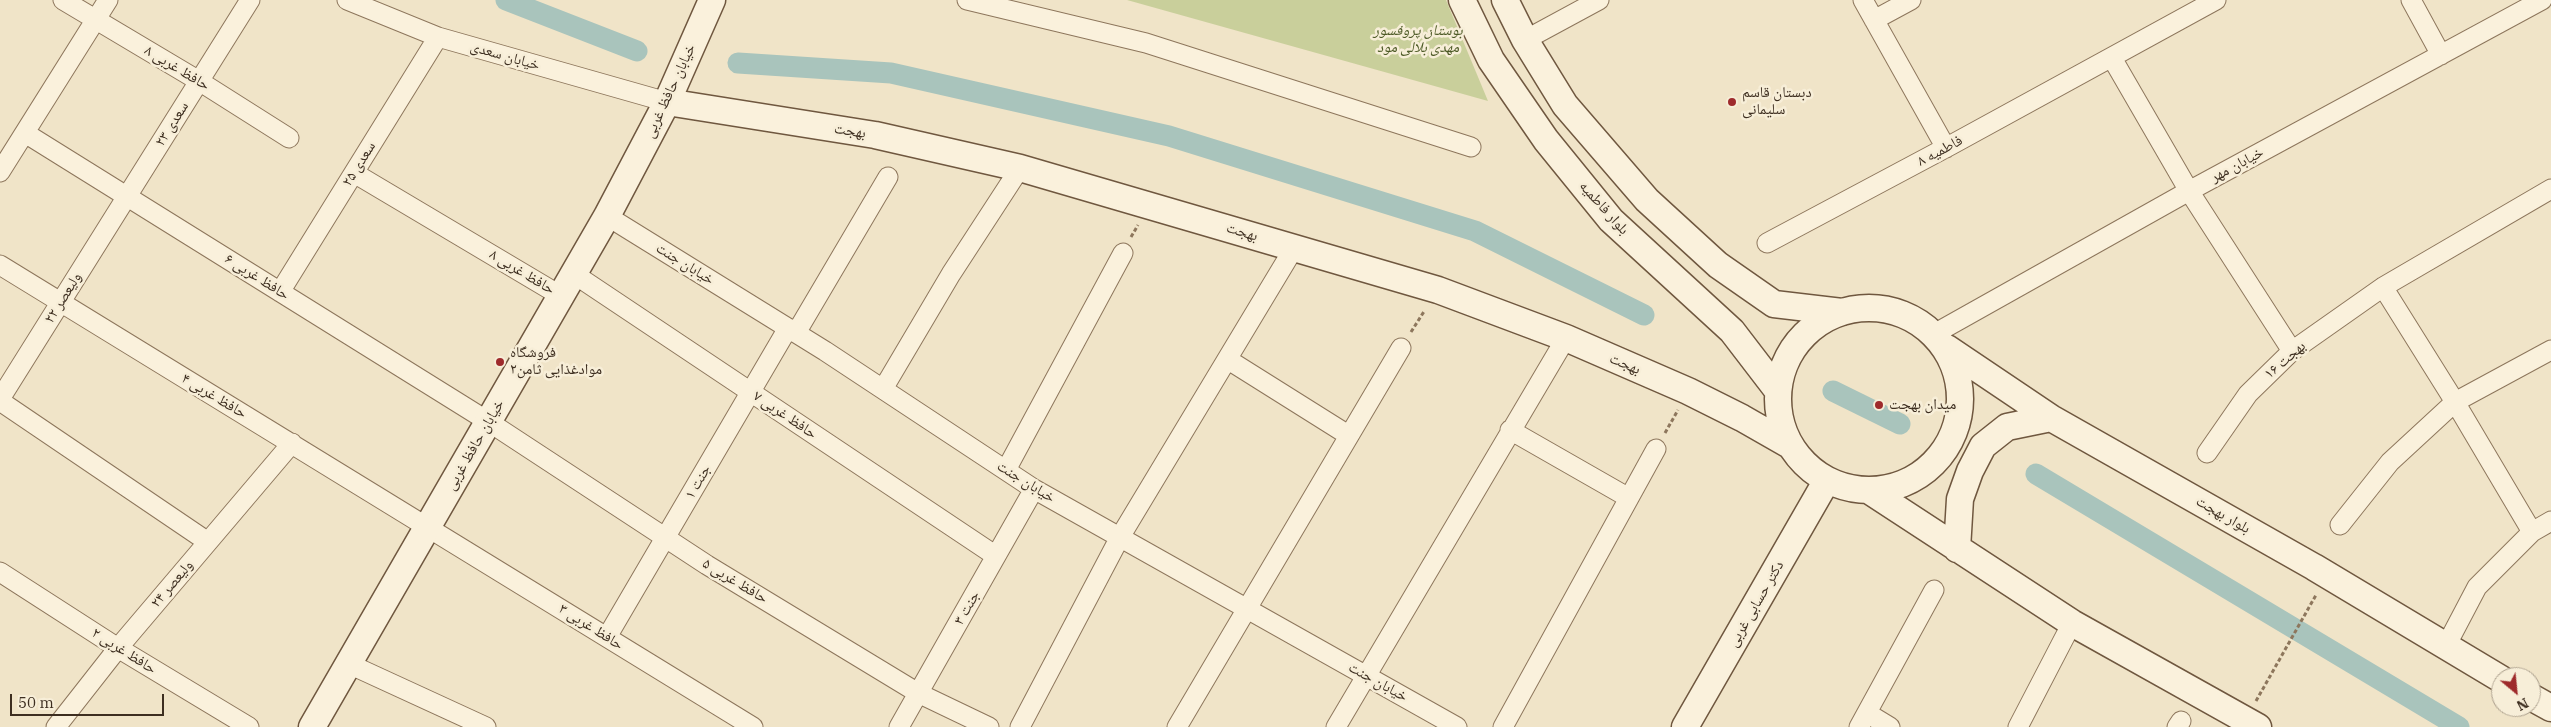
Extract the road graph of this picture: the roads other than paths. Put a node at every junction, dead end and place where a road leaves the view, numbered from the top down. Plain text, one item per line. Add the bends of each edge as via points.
1 (63, 0) edge
2 (108, 0) edge
3 (250, 0) edge
4 (347, 0) edge
5 (712, 0) edge
6 (966, 0) edge
7 (1462, 0) edge
8 (1505, 0) edge
9 (1598, 0) edge
10 (1863, 0) edge
11 (1911, 0) edge
12 (2216, 0) edge
13 (2411, 0) edge
14 (2542, 0) edge
15 (96, 19) junction
16 (1874, 20) junction
17 (438, 37) junction
18 (1525, 40) junction
19 (2441, 55) junction
20 (2112, 58) junction
21 (199, 81) junction
22 (667, 102) junction
23 (25, 132) junction
24 (290, 138) dead end
25 (1471, 146) dead end
26 (1946, 148) junction
27 (1020, 168) junction
28 (0, 172) edge
29 (354, 173) junction
30 (888, 177) dead end
31 (2551, 189) edge
32 (2189, 191) junction
33 (127, 196) junction
34 (607, 216) junction
35 (1767, 243) dead end
36 (1294, 248) junction
37 (1123, 253) road end
38 (0, 265) edge
39 (567, 285) junction
40 (2383, 287) junction
41 (280, 292) junction
42 (61, 302) junction
43 (1842, 312) junction
44 (792, 330) junction
45 (1566, 338) junction
46 (1940, 341) junction
47 (1401, 348) road end
48 (2551, 350) edge
49 (2292, 351) junction
50 (1227, 359) junction
51 (883, 389) junction
52 (1778, 391) junction
53 (751, 392) junction
54 (0, 400) edge
55 (2456, 402) junction
56 (2051, 418) junction
57 (489, 422) junction
58 (1510, 430) junction
59 (1348, 435) junction
60 (292, 443) junction
61 (1791, 446) junction
62 (1656, 449) road end
63 (2207, 453) dead end
64 (1006, 470) junction
65 (1827, 480) junction
66 (1034, 489) junction
67 (1870, 491) junction
68 (1629, 498) junction
69 (2551, 521) edge
70 (2340, 525) dead end
71 (428, 527) junction
72 (2532, 532) junction
73 (1120, 537) junction
74 (666, 538) junction
75 (208, 542) junction
76 (1957, 549) junction
77 (996, 556) junction
78 (0, 572) edge
79 (1934, 590) dead end
80 (1246, 608) junction
81 (2072, 623) junction
82 (607, 637) junction
83 (2446, 646) junction
84 (118, 648) junction
85 (349, 664) junction
86 (2491, 674) edge
87 (1366, 675) junction
88 (918, 693) junction
89 (1863, 720) edge
90 (2252, 723) edge
91 (56, 727) edge
92 (249, 727) edge
93 (312, 727) edge
94 (486, 727) edge
95 (753, 727) edge
96 (899, 727) edge
97 (989, 727) edge
98 (1020, 727) edge
99 (1177, 727) edge
100 (1336, 727) edge
101 (1457, 727) edge
102 (1503, 727) edge
103 (1684, 727) edge
104 (1890, 727) edge
105 (2018, 727) edge

1 - 15 street, حافظ غربی ۸
2 - 15 street
3 - 21 street, سعدی ۲۳
4 - 17 street, خیابان سعدی
5 - 22 main road, خیابان حافظ غربی
6 - 25 street via 1146,42
7 - 52 main road, بلوار فاطمیه via 1491,60 1552,147 1611,220 1732,331
8 - 18 main road
9 - 18 street
10 - 16 street
11 - 16 street
12 - 20 street, فاطمیه ۸
13 - 19 street
14 - 19 street, خیابان مهر
15 - 21 street, حافظ غربی ۸
15 - 23 street
16 - 26 street
17 - 22 street, خیابان سعدی
17 - 29 street, سعدی ۲۵
18 - 43 main road via 1565,105 1647,200 1718,265 1774,304
19 - 32 street, خیابان مهر
20 - 26 street, فاطمیه ۸
20 - 32 street
21 - 24 street, حافظ غربی ۸
21 - 33 street, سعدی ۲۳
22 - 27 main road, بهجت via 875,135
22 - 34 main road, خیابان حافظ غربی
23 - 28 street
23 - 33 street, حافظ غربی ۶
26 - 35 street, فاطمیه ۸
27 - 36 main road, بهجت
27 - 51 street via 951,274
29 - 39 street, حافظ غربی ۸
29 - 41 street, سعدی ۲۵
30 - 44 street, جنت ۱
31 - 40 street, بهجت ۱۶
32 - 46 street, خیابان مهر
32 - 49 street
33 - 41 street, حافظ غربی ۶
33 - 42 street, ولیعصر ۲۲
34 - 39 main road, خیابان حافظ غربی
34 - 44 street, خیابان جنت
36 - 45 main road, بهجت via 1438,290
36 - 50 street
37 - 64 street
38 - 42 street, حافظ غربی ۴
39 - 53 street, حافظ غربی ۷
39 - 57 main road, خیابان حافظ غربی
40 - 49 street, بهجت ۱۶
40 - 55 street
41 - 57 street, حافظ غربی ۶
42 - 54 street, ولیعصر ۲۲
42 - 60 street, حافظ غربی ۴
43 - 46 main road, بلوار بهجت via 1872,307 1901,312
43 - 52 main road via 1823,320 1792,350 1782,370
44 - 51 street, خیابان جنت
44 - 53 street, جنت ۱
45 - 58 street
45 - 61 main road, بهجت via 1688,391
46 - 56 main road, بلوار بهجت
46 - 67 main road via 1961,385 1958,424 1940,459 1908,482
47 - 59 street
48 - 55 street
49 - 63 street, بهجت ۱۶ via 2248,394
50 - 59 street
50 - 73 street
51 - 64 street, خیابان جنت
52 - 61 main road via 1780,420
53 - 74 street, جنت ۱
53 - 77 street, حافظ غربی ۷
54 - 75 street
55 - 70 street via 2390,462
55 - 72 street
56 - 76 main road via 2007,428 1983,446 1960,499
56 - 83 main road, بلوار بهجت
57 - 71 main road, خیابان حافظ غربی
57 - 74 street, حافظ غربی ۵
58 - 68 street
58 - 87 street
59 - 80 street
60 - 71 street, حافظ غربی ۴
60 - 75 street, ولیعصر ۲۴
61 - 65 main road via 1806,466
62 - 68 street
64 - 66 street, خیابان جنت
65 - 67 main road via 1855,490
65 - 103 main road, دکتر حسابی غربی
66 - 73 street, خیابان جنت
66 - 77 street, جنت ۳
67 - 76 main road
68 - 102 street
69 - 72 street
71 - 82 street, حافظ غربی ۳
71 - 85 main road, خیابان حافظ غربی
72 - 83 street via 2477,586
73 - 80 street, خیابان جنت
73 - 98 street
74 - 82 street, جنت ۱
74 - 88 street, حافظ غربی ۵
75 - 84 street, ولیعصر ۲۴
76 - 81 main road
77 - 88 street, جنت ۳
78 - 84 street, حافظ غربی ۲
79 - 89 street
80 - 87 street, خیابان جنت
80 - 99 street
81 - 90 main road
81 - 105 street
82 - 95 street, حافظ غربی ۳
83 - 86 main road, بلوار بهجت
84 - 91 street, ولیعصر ۲۴
84 - 92 street, حافظ غربی ۲
85 - 93 main road, خیابان حافظ غربی
85 - 94 street
87 - 100 street
87 - 101 street, خیابان جنت
88 - 96 street, جنت ۳
88 - 97 street, حافظ غربی ۵
89 - 104 street

